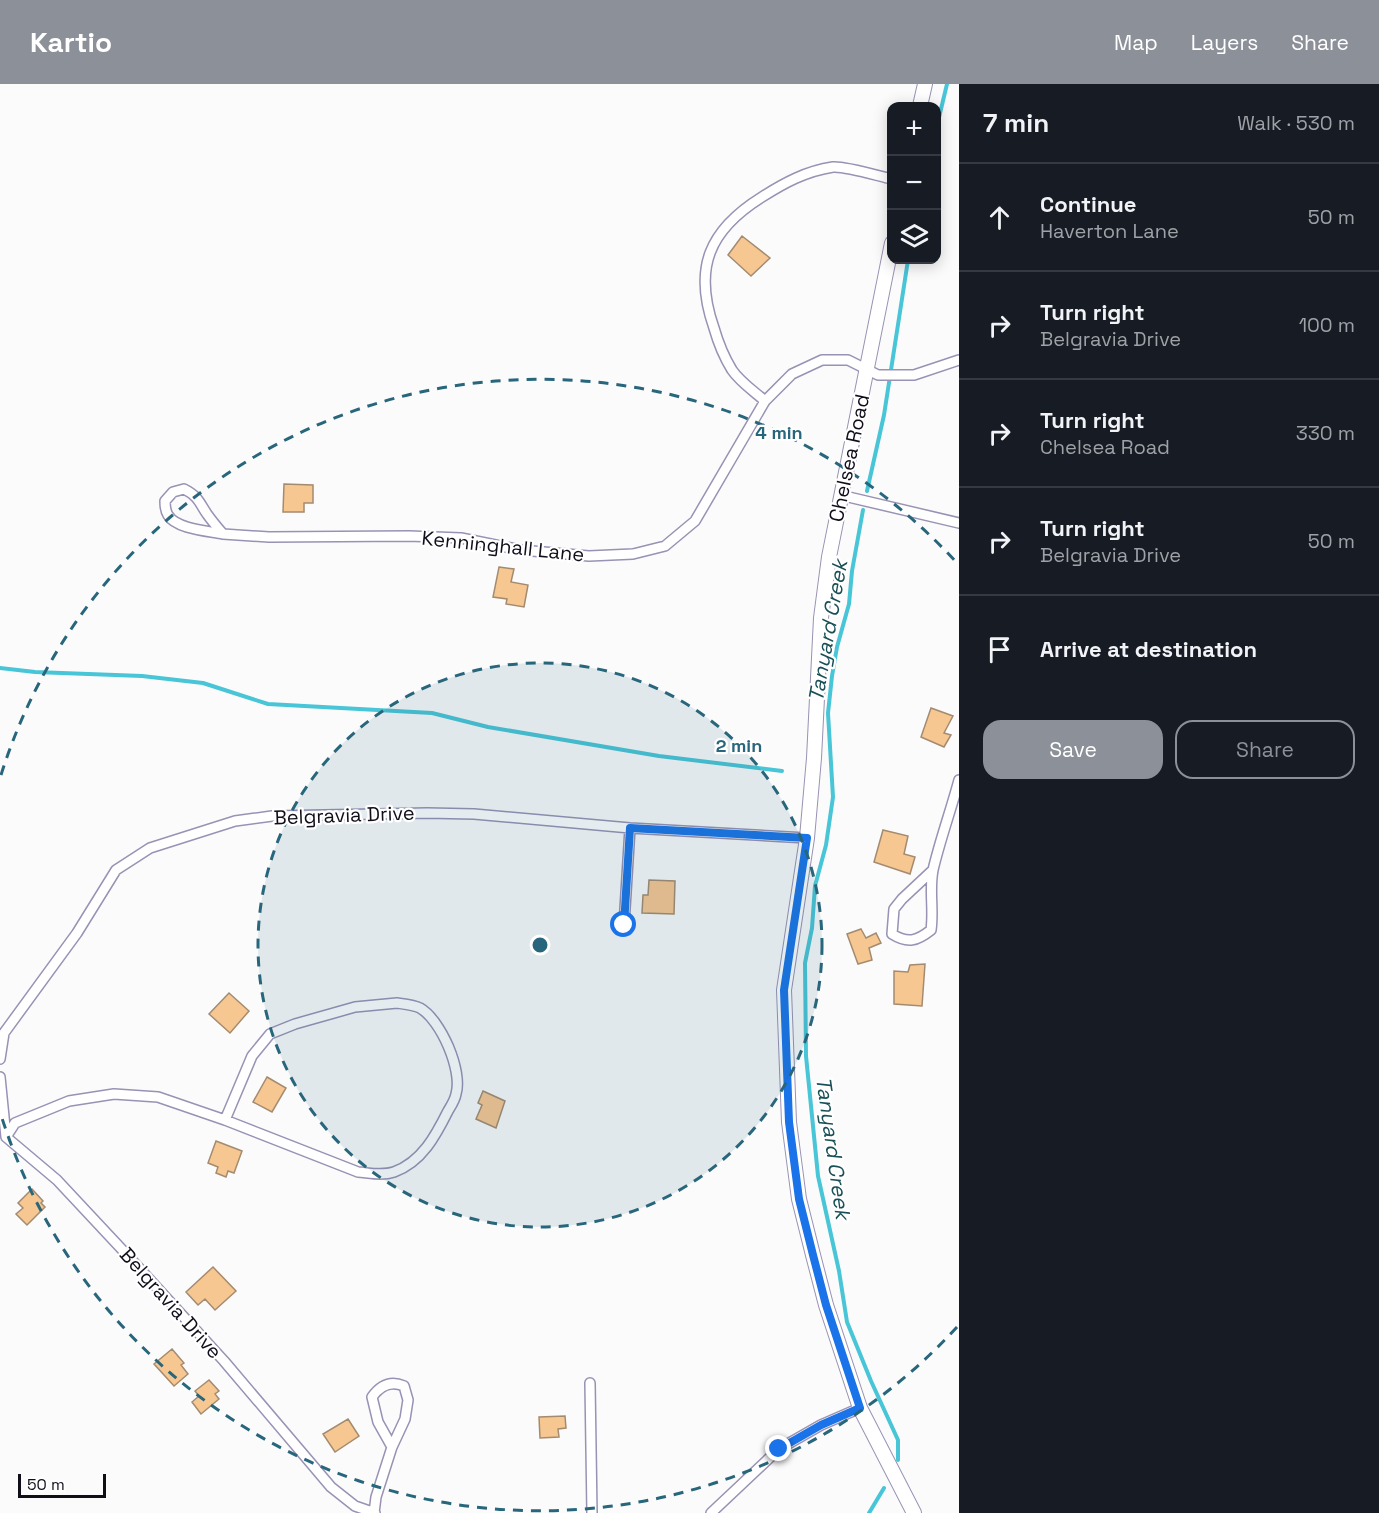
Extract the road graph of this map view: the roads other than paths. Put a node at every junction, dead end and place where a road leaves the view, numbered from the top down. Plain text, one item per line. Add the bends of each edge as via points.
1 (925, 84) edge
2 (921, 102) edge
3 (887, 178) edge
4 (888, 264) edge
5 (959, 360) edge
6 (873, 372) junction
7 (765, 401) junction
8 (840, 495) junction
9 (959, 523) edge
10 (223, 534) junction
11 (959, 780) edge
12 (630, 828) junction
13 (807, 838) junction
14 (933, 870) junction
15 (624, 925) dead end
16 (0, 1059) edge
17 (0, 1077) edge
18 (225, 1120) junction
19 (3, 1136) edge
20 (590, 1383) dead end
21 (860, 1408) junction
22 (392, 1447) junction
23 (374, 1513) edge
24 (592, 1513) edge
25 (711, 1513) edge
26 (914, 1513) edge

1 - 2 street
3 - 7 street via 835,167 791,178 746,206 723,228 710,250 704,278 707,308 718,341 733,371
4 - 6 street, Chelsea Road
5 - 6 street, Kenninghall Lane via 914,375
6 - 7 street, Kenninghall Lane via 848,360 822,360 792,374
6 - 8 street, Chelsea Road
7 - 10 street, Kenninghall Lane via 695,522 665,546 633,554 589,556 522,550 461,538
8 - 9 street
8 - 13 street, Chelsea Road via 821,618
10 - 10 street, Kenninghall Lane via 175,523 167,515 165,501 173,492 184,489 200,501
11 - 14 street
12 - 13 street, Belgravia Drive
12 - 15 street
12 - 16 street, Belgravia Drive via 474,814 272,816 235,821 150,848 116,870 77,933 4,1033
13 - 21 street, Chelsea Road via 784,990 789,1122 807,1232
14 - 14 street via 931,930 912,941 901,939 892,934 894,909
17 - 19 street
18 - 18 street via 252,1056 270,1034 356,1007 397,1003 419,1008 435,1021 457,1073 457,1094 437,1132 420,1156 395,1172 358,1172
18 - 19 street via 158,1097 114,1094 69,1101 15,1123
19 - 23 street, Belgravia Drive via 57,1180 224,1361 332,1487 355,1506
20 - 24 street
21 - 25 street via 779,1449
21 - 26 street, Chelsea Road
22 - 22 street via 405,1419 408,1400 404,1386 396,1383 387,1384 372,1397 378,1422
22 - 23 street

